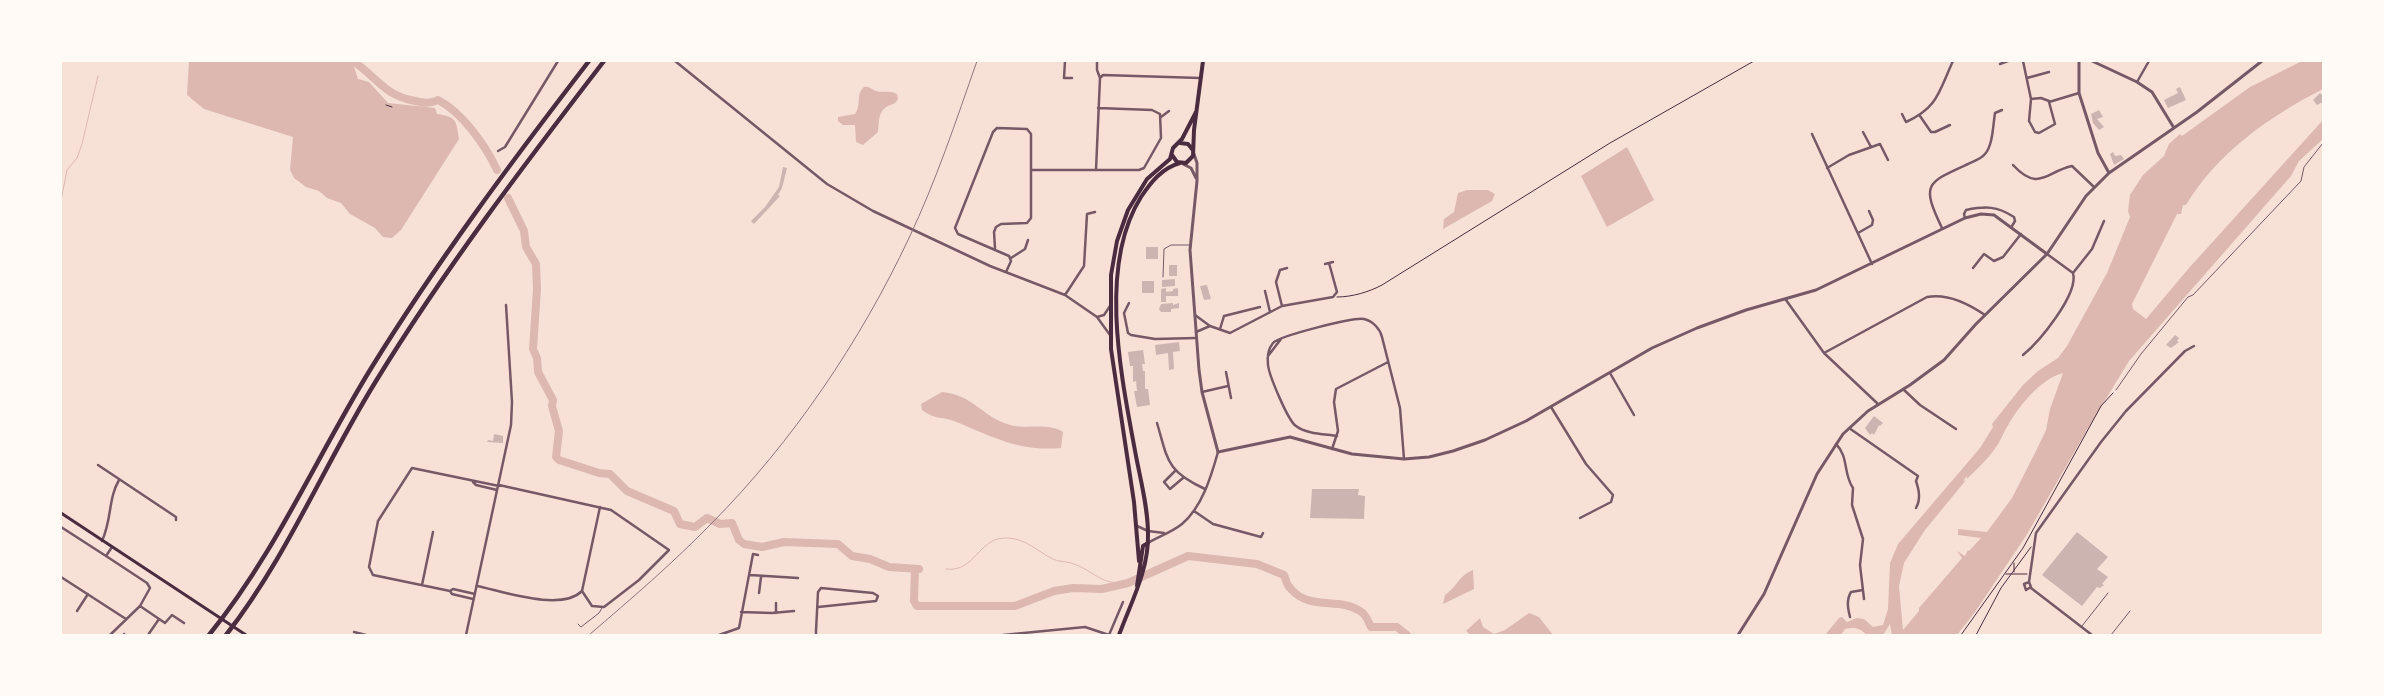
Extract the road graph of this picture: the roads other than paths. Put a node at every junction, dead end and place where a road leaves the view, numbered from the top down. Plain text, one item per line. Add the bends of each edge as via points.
1 (558, 61) edge
2 (589, 61) edge
3 (604, 61) edge
4 (675, 61) edge
5 (1065, 61) edge
6 (1097, 61) edge
7 (1203, 61) edge
8 (1953, 61) edge
9 (2008, 61) edge
10 (2023, 61) edge
11 (2079, 61) edge
12 (2092, 61) edge
13 (2149, 61) edge
14 (2262, 61) edge
15 (2000, 64) dead end
16 (2048, 72) dead end
17 (1059, 78) dead end
18 (1064, 78) junction
19 (1072, 78) dead end
20 (1100, 78) junction
21 (1200, 78) junction
22 (2027, 78) junction
23 (2137, 82) junction
24 (2079, 93) junction
25 (2031, 100) junction
26 (2049, 102) junction
27 (1098, 108) junction
28 (2002, 110) dead end
29 (1169, 111) dead end
30 (1196, 112) junction
31 (1902, 114) dead end
32 (1920, 116) junction
33 (1161, 117) junction
34 (1950, 125) dead end
35 (2174, 128) junction
36 (1863, 132) dead end
37 (1812, 134) dead end
38 (1180, 143) junction
39 (2323, 143) edge
40 (1871, 147) junction
41 (498, 151) dead end
42 (1193, 152) junction
43 (1172, 155) junction
44 (1888, 160) dead end
45 (1181, 164) junction
46 (2013, 165) dead end
47 (1827, 168) junction
48 (1032, 170) junction
49 (1096, 170) junction
50 (2109, 173) junction
51 (1197, 181) junction
52 (2094, 187) junction
53 (1869, 211) dead end
54 (1095, 212) dead end
55 (1965, 218) junction
56 (2104, 221) dead end
57 (2012, 226) junction
58 (1942, 228) junction
59 (1858, 233) junction
60 (2021, 234) junction
61 (1028, 240) dead end
62 (1190, 245) junction
63 (995, 248) junction
64 (2046, 254) junction
65 (1011, 258) junction
66 (1333, 262) dead end
67 (1329, 263) junction
68 (1324, 264) dead end
69 (1872, 264) junction
70 (1287, 268) dead end
71 (1973, 268) dead end
72 (1006, 272) junction
73 (2073, 273) junction
74 (1163, 277) dead end
75 (1265, 290) dead end
76 (1065, 295) junction
77 (1786, 300) junction
78 (1129, 303) dead end
79 (506, 305) dead end
80 (1110, 306) junction
81 (1282, 306) junction
82 (1260, 307) dead end
83 (1270, 312) junction
84 (1117, 315) junction
85 (1195, 315) junction
86 (1985, 315) junction
87 (1097, 317) junction
88 (1110, 322) junction
89 (1103, 323) junction
90 (1210, 326) junction
91 (1220, 329) junction
92 (1196, 332) junction
93 (1110, 336) junction
94 (1196, 338) junction
95 (2194, 346) dead end
96 (1824, 353) junction
97 (2023, 355) dead end
98 (1388, 362) junction
99 (1226, 372) dead end
100 (1609, 372) junction
101 (1228, 386) junction
102 (1903, 389) junction
103 (2116, 390) road end
104 (1202, 392) junction
105 (1231, 398) dead end
106 (1878, 404) junction
107 (1551, 407) junction
108 (1634, 415) dead end
109 (1157, 422) dead end
110 (1849, 427) junction
111 (1956, 429) dead end
112 (1337, 436) junction
113 (1835, 443) junction
114 (1332, 449) junction
115 (1218, 452) junction
116 (1404, 459) junction
117 (98, 466) dead end
118 (1175, 471) junction
119 (1923, 472) dead end
120 (1918, 476) junction
121 (1183, 478) junction
122 (119, 480) junction
123 (473, 482) junction
124 (499, 486) junction
125 (1205, 489) junction
126 (498, 490) junction
127 (600, 507) junction
128 (1916, 508) dead end
129 (1194, 511) junction
130 (61, 513) edge
131 (1580, 518) dead end
132 (176, 520) dead end
133 (1137, 526) junction
134 (61, 527) edge
135 (1148, 531) junction
136 (433, 532) dead end
137 (1165, 533) junction
138 (1262, 533) dead end
139 (102, 541) junction
140 (1148, 544) junction
141 (112, 547) junction
142 (758, 555) dead end
143 (106, 556) junction
144 (1139, 561) junction
145 (750, 575) junction
146 (61, 577) edge
147 (761, 577) junction
148 (798, 578) dead end
149 (1139, 578) junction
150 (2029, 582) junction
151 (422, 585) junction
152 (477, 586) junction
153 (2031, 588) junction
154 (1862, 590) junction
155 (450, 591) junction
156 (582, 591) junction
157 (759, 593) dead end
158 (2108, 593) dead end
159 (88, 594) junction
160 (475, 594) junction
161 (474, 599) junction
162 (1864, 599) dead end
163 (1123, 602) dead end
164 (776, 603) dead end
165 (140, 606) junction
166 (602, 607) junction
167 (818, 607) junction
168 (76, 611) dead end
169 (794, 611) dead end
170 (2130, 611) dead end
171 (741, 612) junction
172 (776, 613) junction
173 (1850, 618) dead end
174 (126, 619) junction
175 (159, 619) junction
176 (1115, 621) junction
177 (184, 623) dead end
178 (578, 624) dead end
179 (1123, 624) junction
180 (2082, 626) junction
181 (354, 632) dead end
182 (110, 635) edge
183 (148, 635) edge
184 (209, 635) edge
185 (226, 635) edge
186 (246, 635) edge
187 (366, 635) edge
188 (466, 635) edge
189 (719, 635) edge
190 (816, 635) edge
191 (1003, 635) edge
192 (1110, 635) edge
193 (1118, 635) edge
194 (1738, 635) edge
195 (2092, 635) edge
196 (2111, 635) edge

1 - 41 street via 505,148
2 - 184 highway via 412,304 347,408 252,576
3 - 185 highway via 494,207 404,338 356,414 258,592
4 - 72 street via 816,176 850,198
5 - 18 street
6 - 20 street
7 - 21 main road
8 - 32 street via 1936,99
9 - 15 street
10 - 22 street
11 - 24 street
12 - 23 street
13 - 23 street
14 - 35 street
16 - 22 street
17 - 18 street
18 - 19 street
20 - 21 street via 1107,74
20 - 27 street
21 - 30 main road
22 - 25 street
23 - 35 street via 2152,92
24 - 26 street
24 - 50 street via 2098,153
25 - 26 street via 2042,98
25 - 26 street via 2029,121 2034,131 2039,133 2055,124
27 - 33 street via 1152,110
27 - 49 street
28 - 58 street via 1995,113 1989,148 1984,156 1938,177 1931,186 1931,206
29 - 33 street
30 - 38 main road
30 - 42 main road
31 - 32 street via 1906,122
32 - 34 street via 1931,132
33 - 49 street via 1161,138 1144,168
35 - 50 street
36 - 40 street
37 - 47 street
38 - 42 main road via 1188,144
38 - 43 main road via 1173,148
39 - 103 lane via 2304,167 2301,181 2188,297
40 - 44 street via 1880,144
40 - 47 street
42 - 45 main road via 1191,159
42 - 51 street
43 - 45 main road
43 - 80 main road via 1143,185 1124,219 1111,275
45 - 51 street via 1191,168
45 - 84 main road via 1156,177 1133,212 1120,258
46 - 52 street via 2038,179 2072,166
47 - 59 street
48 - 49 street
48 - 63 street via 1030,221 996,227
48 - 63 street via 1029,130 995,129 955,228 958,234
50 - 52 street
51 - 62 street
52 - 64 street
53 - 59 street via 1872,225
54 - 76 street via 1087,214 1082,269
55 - 57 street via 1994,214
55 - 57 street via 1966,210 1992,206 2014,217
55 - 58 street
56 - 73 street via 2092,249
57 - 60 street
58 - 69 street
59 - 69 street
60 - 64 street
60 - 71 street via 2000,259 1994,261 1984,254
61 - 65 street via 1025,249
62 - 74 lane via 1171,245 1164,249
62 - 85 street
63 - 65 street
64 - 73 street
64 - 86 street
65 - 72 street
66 - 67 street
67 - 68 street
67 - 81 street via 1337,292 1333,297
69 - 77 street
70 - 81 street via 1280,270 1276,282
72 - 76 street
73 - 97 street via 2074,285 2046,333
75 - 83 street
76 - 87 street
77 - 96 street
77 - 100 street via 1697,328
78 - 94 street via 1124,313 1131,335 1155,339
79 - 124 street via 512,402 511,426
80 - 87 street
80 - 88 main road
81 - 83 street
82 - 91 street via 1224,316
83 - 91 street via 1230,333
84 - 88 street via 1116,321
84 - 135 main road via 1122,371
85 - 90 street
85 - 92 street
86 - 96 street via 1972,306 1943,297 1927,297
86 - 102 street via 1944,360
87 - 89 street
88 - 89 street
88 - 93 main road
89 - 93 street
90 - 91 street
90 - 92 street
92 - 94 street
93 - 133 main road
94 - 104 street
95 - 150 street via 2184,351 2126,411 2036,533
96 - 106 street
98 - 112 street via 1336,390
98 - 112 street via 1381,333 1364,320 1353,319 1282,338 1271,345 1269,370 1292,422 1304,430
98 - 116 street via 1400,408
99 - 101 street
100 - 107 street
100 - 108 street
101 - 104 street
101 - 105 street
102 - 106 street
102 - 111 street via 1920,405
104 - 115 street
106 - 110 street
107 - 116 street via 1479,442 1429,457
107 - 131 street via 1586,464 1613,496 1611,502
109 - 118 street via 1167,458
110 - 113 street
110 - 120 street
112 - 114 street
113 - 154 street via 1846,456 1848,480 1854,488 1852,505 1863,539
113 - 194 street via 1817,474 1764,594
114 - 115 street via 1290,437
114 - 116 street
115 - 125 street
117 - 122 street
118 - 121 street
118 - 121 street via 1164,482 1170,490
119 - 120 street
120 - 128 street
121 - 125 street
122 - 132 street
122 - 139 street via 112,493 110,522
123 - 124 street via 478,480
123 - 126 street
123 - 151 street via 412,468 378,521 370,573 376,577
124 - 126 street
124 - 127 street
125 - 129 street
126 - 152 street
127 - 156 street
127 - 166 street via 620,515 669,550 624,592
129 - 137 street via 1180,526
129 - 138 street via 1214,524 1261,537
130 - 139 main road
133 - 135 street
133 - 144 main road
134 - 143 street
135 - 137 street
135 - 140 main road
136 - 151 street
137 - 140 street
139 - 141 main road
140 - 144 main road via 1143,546
140 - 149 main road via 1143,573
141 - 143 street
141 - 186 main road
142 - 145 street via 754,554
143 - 165 street via 148,583 150,588
144 - 149 main road
145 - 147 street
145 - 171 street
146 - 159 street
147 - 148 street
147 - 157 street
149 - 179 main road
150 - 153 street
150 - 153 street via 2024,587 2026,590
151 - 155 street
152 - 156 street via 543,600 576,596
152 - 160 street
153 - 180 street
154 - 162 street
154 - 173 street via 1849,595
155 - 160 street
155 - 161 street
156 - 166 street via 592,606
158 - 180 lane
159 - 168 street
159 - 174 street
160 - 161 street
161 - 188 street
163 - 176 street
164 - 172 street
165 - 174 street
165 - 175 street
166 - 178 lane via 581,627
167 - 167 street via 818,592 824,588 873,592 878,596 876,601
167 - 190 street
169 - 172 street
170 - 196 lane
171 - 172 street
171 - 189 street via 739,628
174 - 182 street
175 - 177 street via 165,623 172,615
175 - 183 street
176 - 179 street
176 - 192 street
179 - 193 main road
180 - 195 street
181 - 187 street
191 - 192 street via 1085,627

